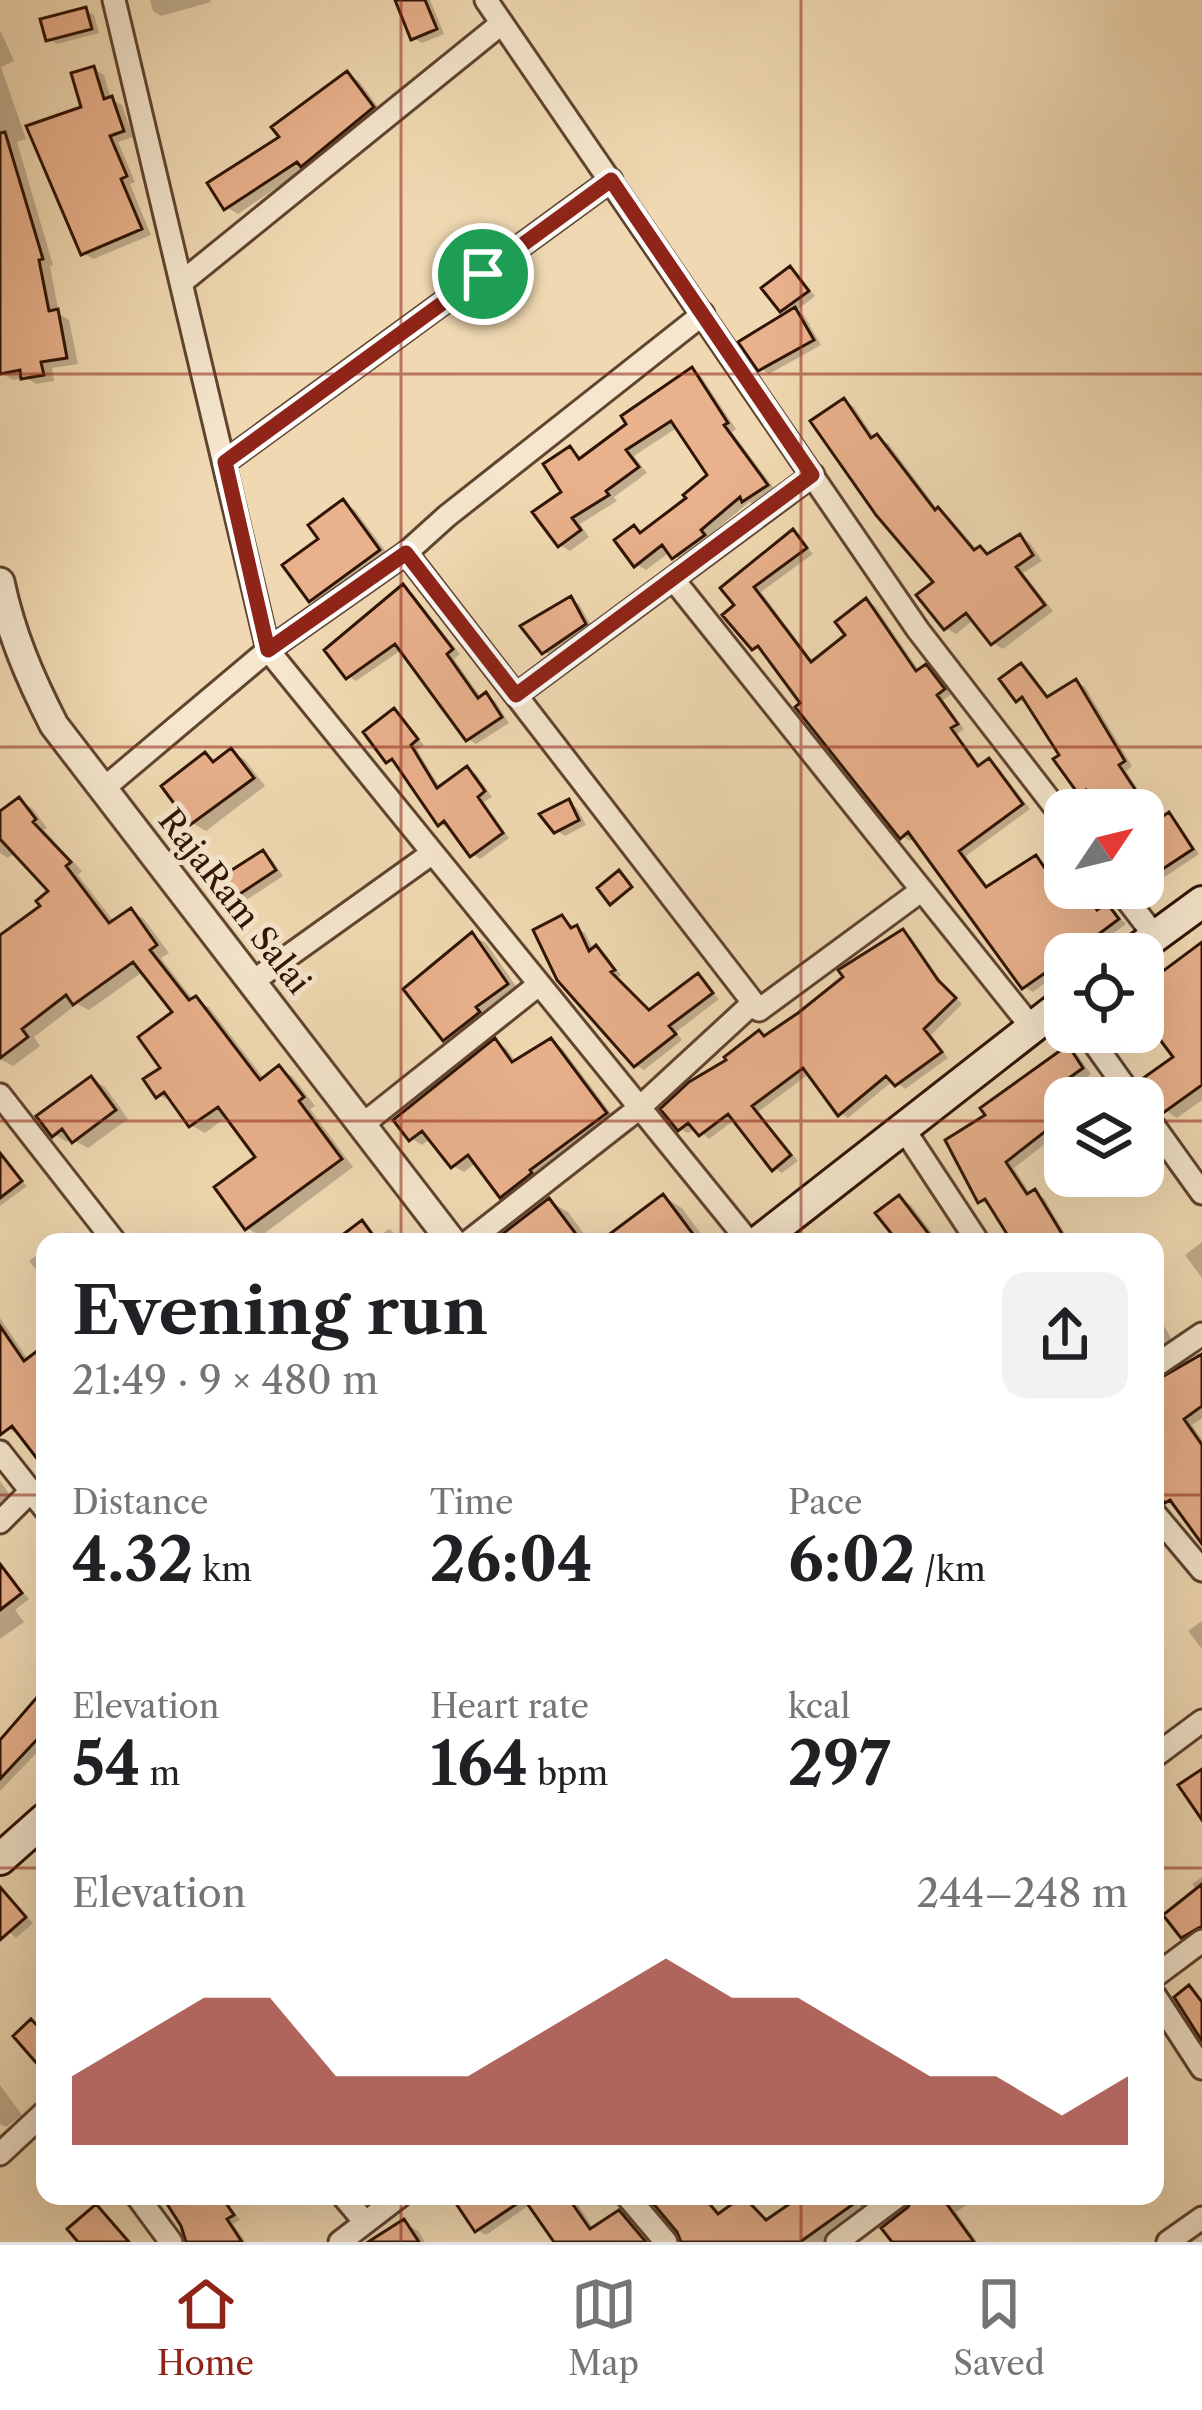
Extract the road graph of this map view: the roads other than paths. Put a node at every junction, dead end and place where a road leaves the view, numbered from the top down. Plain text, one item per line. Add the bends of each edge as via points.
1 (114, 0) edge
2 (486, 0) edge
3 (502, 22) junction
4 (611, 180) junction
5 (182, 282) junction
6 (703, 314) junction
7 (225, 462) junction
8 (812, 475) junction
9 (406, 553) junction
10 (673, 579) junction
11 (0, 582) edge
12 (7, 642) edge
13 (268, 650) junction
14 (516, 695) junction
15 (103, 789) junction
16 (1044, 793) edge
17 (431, 854) junction
18 (922, 890) junction
19 (1202, 902) edge
20 (1159, 933) edge
21 (252, 982) junction
22 (537, 986) junction
23 (753, 1004) junction
24 (1044, 1020) edge
25 (1033, 1029) junction
26 (0, 1095) edge
27 (638, 1109) junction
28 (362, 1125) junction
29 (903, 1128) junction
30 (1164, 1141) edge
31 (1202, 1193) edge
32 (108, 1233) edge
33 (445, 1233) edge
34 (480, 1233) edge
35 (741, 1233) edge
36 (769, 1233) edge
37 (972, 1233) edge
38 (1202, 1334) edge
39 (1164, 1360) edge
40 (0, 1453) edge
41 (36, 1498) edge
42 (36, 1501) edge
43 (0, 1522) edge
44 (1164, 1532) edge
45 (1202, 1570) edge
46 (1202, 1721) edge
47 (1164, 1749) edge
48 (36, 1827) edge
49 (0, 1859) edge
50 (1202, 1941) edge
51 (1164, 1969) edge
52 (1164, 2014) edge
53 (1202, 2068) edge
54 (36, 2120) edge
55 (0, 2154) edge
56 (144, 2205) edge
57 (351, 2205) edge
58 (388, 2205) edge
59 (635, 2205) edge
60 (886, 2205) edge
61 (365, 2222) junction
62 (171, 2242) edge
63 (340, 2242) edge
64 (666, 2242) edge
65 (837, 2242) edge

1 - 5 street
2 - 3 street
3 - 4 street
3 - 5 street
4 - 6 street
4 - 7 street
5 - 7 street
6 - 8 street
6 - 9 street
7 - 13 street
8 - 10 street
8 - 16 street
9 - 13 street
9 - 14 street
10 - 14 street
10 - 18 street
11 - 12 street, RajaRam Salai
12 - 15 street, RajaRam Salai via 54,725
13 - 15 street
13 - 17 street
14 - 23 street
15 - 21 street, RajaRam Salai
17 - 21 street
17 - 22 street
18 - 23 street via 759,1010
18 - 25 street
19 - 20 main road
21 - 28 street, RajaRam Salai
22 - 27 street
22 - 28 street
23 - 27 street
24 - 25 main road
25 - 29 main road
26 - 32 street
27 - 34 street
27 - 35 street
28 - 33 street, RajaRam Salai
29 - 36 main road
29 - 37 street
30 - 31 street
38 - 39 street
40 - 41 street
42 - 43 street
44 - 45 street
46 - 47 street
48 - 49 main road
50 - 51 street
52 - 53 street
54 - 55 street
56 - 62 street
57 - 61 street
58 - 61 street
59 - 64 street
60 - 65 street
61 - 63 street

